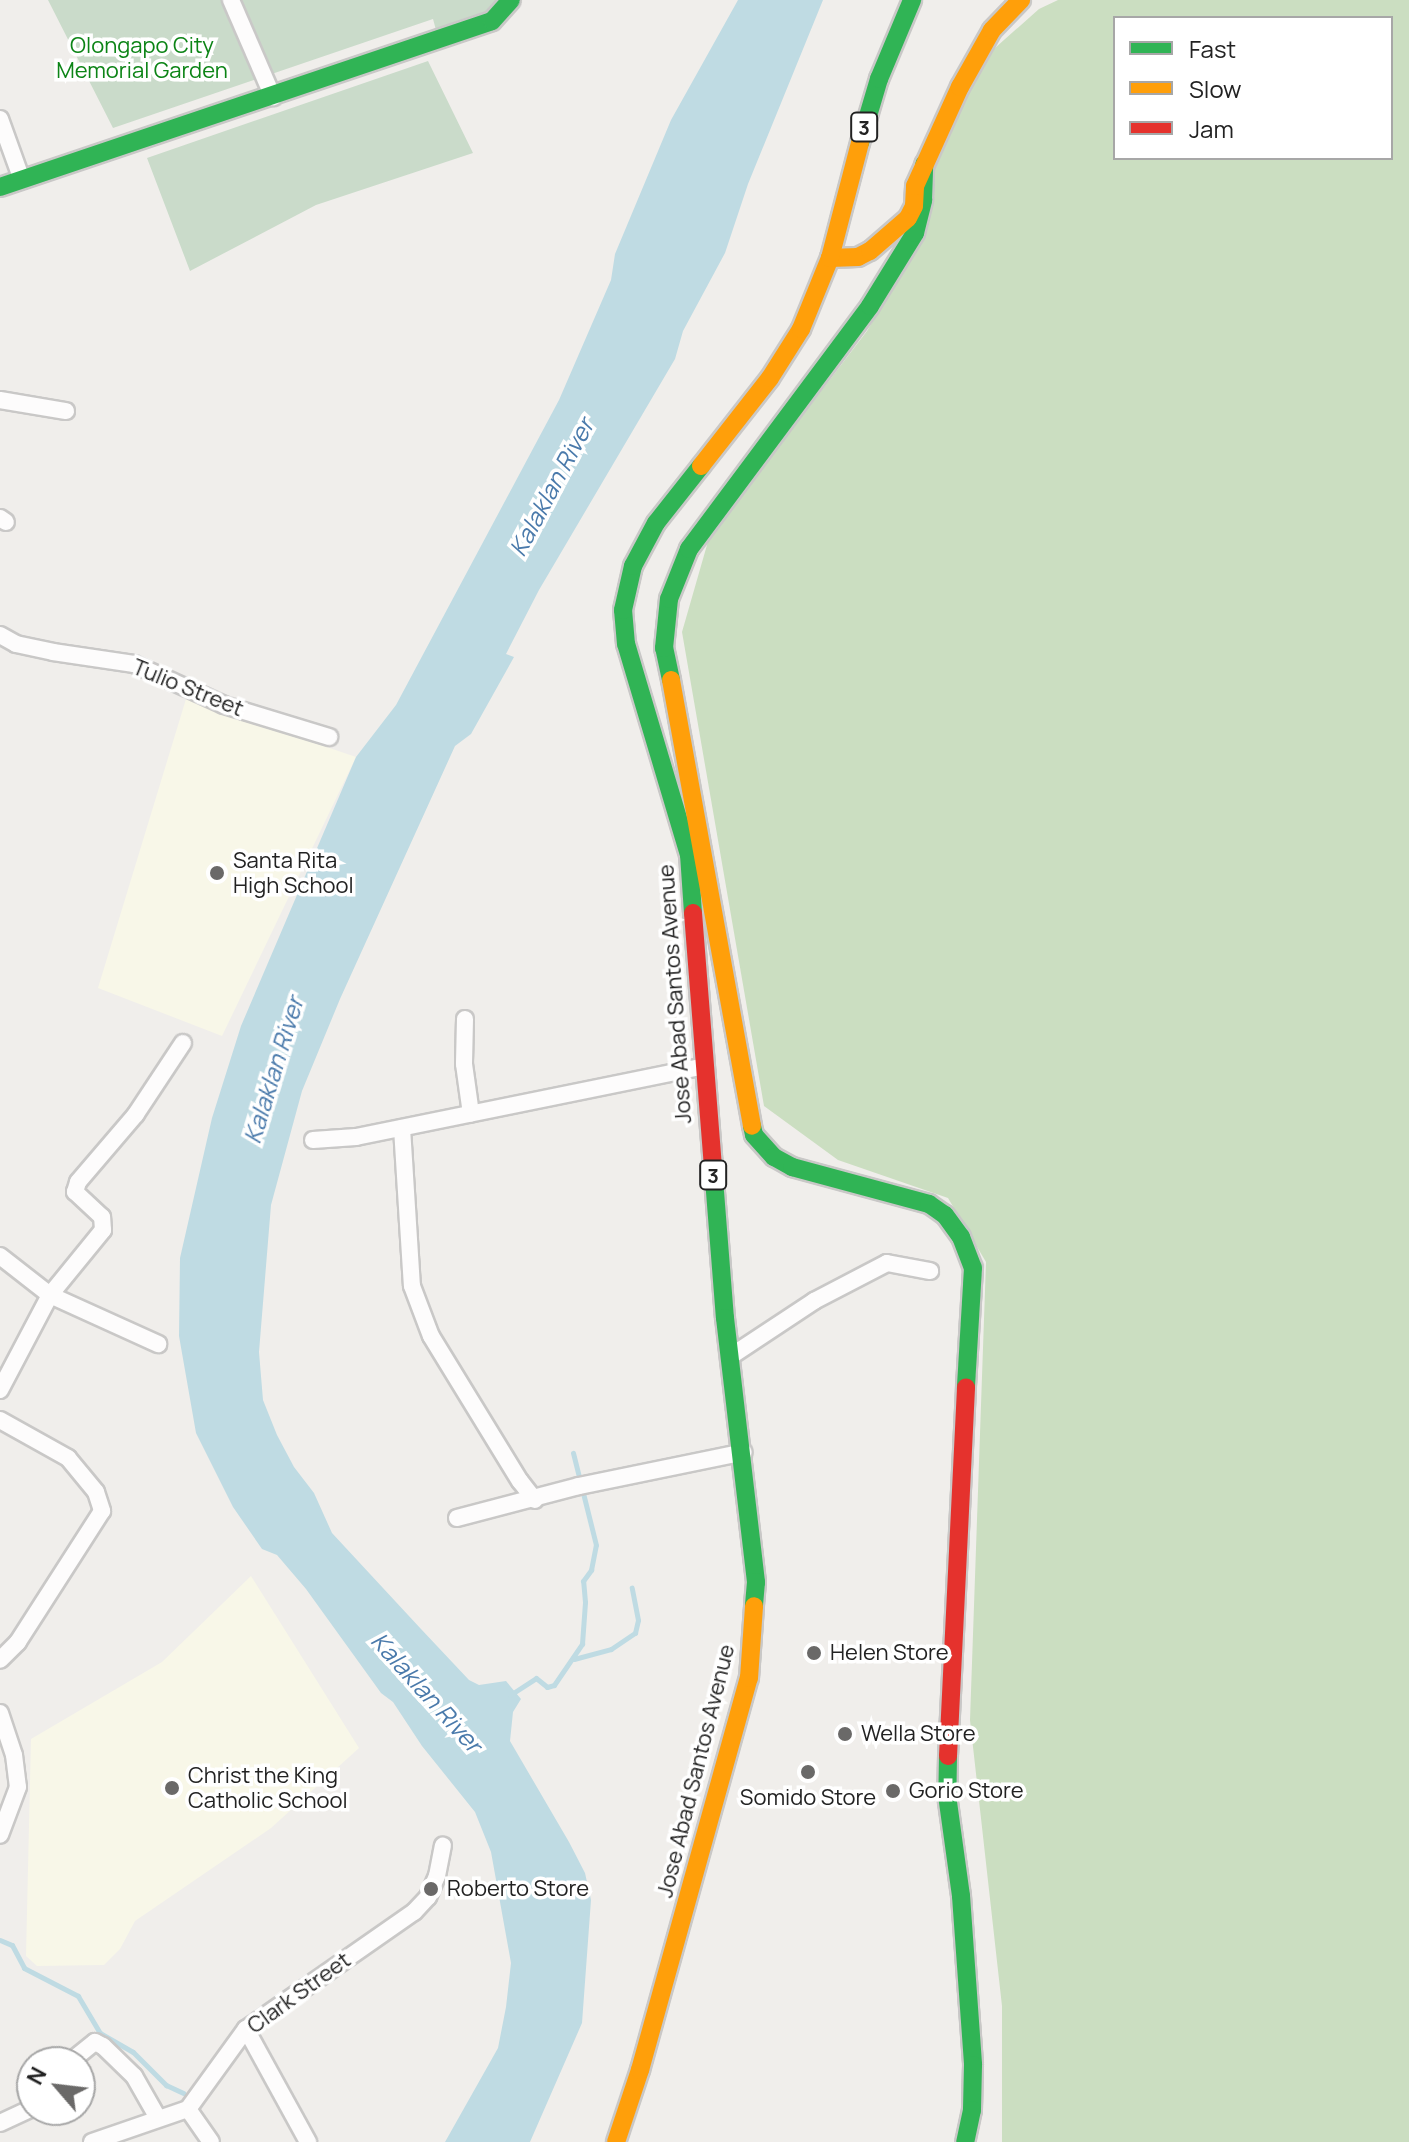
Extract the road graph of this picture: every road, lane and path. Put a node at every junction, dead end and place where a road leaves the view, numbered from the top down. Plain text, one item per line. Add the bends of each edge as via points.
1 (231, 0) edge
2 (511, 0) edge
3 (912, 0) edge
4 (1021, 0) edge
5 (273, 97) junction
6 (0, 119) edge
7 (924, 164) junction
8 (22, 180) junction
9 (0, 187) edge
10 (830, 258) junction
11 (0, 400) edge
12 (66, 411) dead end
13 (0, 635) edge
14 (329, 737) dead end
15 (465, 1019) dead end
16 (183, 1043) dead end
17 (704, 1066) junction
18 (471, 1114) junction
19 (402, 1128) junction
20 (313, 1140) dead end
21 (0, 1256) edge
22 (930, 1271) dead end
23 (50, 1295) junction
24 (158, 1344) dead end
25 (731, 1356) junction
26 (0, 1390) edge
27 (0, 1420) edge
28 (744, 1452) junction
29 (535, 1500) junction
30 (457, 1518) dead end
31 (0, 1660) edge
32 (0, 1713) edge
33 (0, 1835) edge
34 (443, 1846) dead end
35 (246, 2029) junction
36 (90, 2046) edge
37 (188, 2109) junction
38 (158, 2118) junction
39 (92, 2142) edge
40 (211, 2142) edge
41 (308, 2142) edge
42 (616, 2142) edge
43 (965, 2142) edge

1 - 5 street
2 - 5 main road via 492,21
3 - 10 main road, Jose Abad Santos Avenue / 3 via 875,91
4 - 7 main road via 992,30
5 - 8 main road
6 - 8 street
7 - 10 main road via 915,186 893,210 893,229 858,257
7 - 43 main road via 923,200 910,243 870,306 689,549 669,599 664,636 754,1135 792,1167 929,1204 961,1237 973,1268 947,1795 961,1896 973,2065
8 - 9 main road
10 - 17 main road, Jose Abad Santos Avenue / 3 via 801,329 770,378 656,523 633,566 623,610 626,644 689,855
11 - 12 street
13 - 14 street, Tulio Street via 16,644 134,664 224,705
15 - 18 street
16 - 23 street via 136,1114 78,1182 75,1192 102,1217 103,1230
17 - 18 street
17 - 25 main road, Jose Abad Santos Avenue / 3
18 - 19 street
19 - 20 street
19 - 29 street via 412,1286 431,1336
21 - 23 street
22 - 25 street via 887,1263 814,1301
23 - 24 street
23 - 26 street
25 - 28 main road, Jose Abad Santos Avenue / 3
27 - 31 street via 68,1458 96,1492 102,1511 18,1642
28 - 29 street
28 - 42 main road, Jose Abad Santos Avenue / 3 via 756,1582 749,1678
29 - 30 street
32 - 33 street via 18,1787
34 - 35 street, Clark Street via 428,1897 414,1912
35 - 37 street, Clark Street
35 - 41 street
36 - 38 street via 103,2046 134,2076
37 - 38 street
37 - 40 street
38 - 39 street

